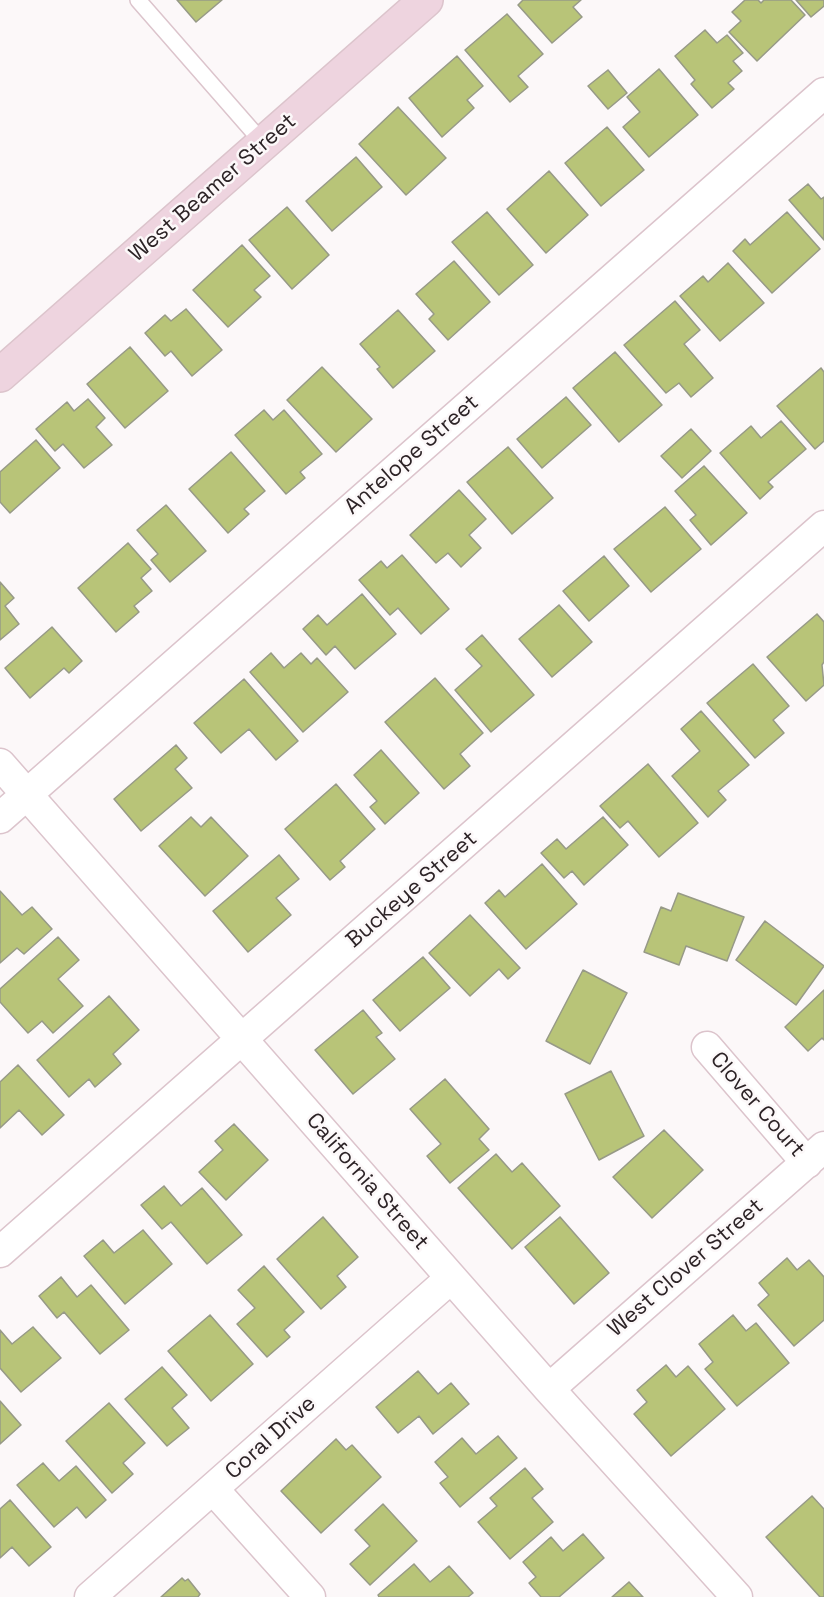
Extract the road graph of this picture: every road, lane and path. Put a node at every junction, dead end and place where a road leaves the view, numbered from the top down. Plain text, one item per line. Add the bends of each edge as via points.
1 (138, 0) edge
2 (426, 0) edge
3 (824, 93) edge
4 (263, 143) junction
5 (0, 375) edge
6 (824, 526) edge
7 (0, 764) edge
8 (26, 795) junction
9 (0, 818) edge
10 (242, 1039) junction
11 (706, 1047) dead end
12 (815, 1155) edge
13 (0, 1252) edge
14 (451, 1278) junction
15 (549, 1389) junction
16 (213, 1489) junction
17 (90, 1597) edge
18 (310, 1597) edge
19 (737, 1597) edge

1 - 4 lane
2 - 4 street, West Beamer Street
3 - 8 street, Antelope Street
4 - 5 street, West Beamer Street
6 - 10 street, Buckeye Street
7 - 8 street, California Street
8 - 9 street, Antelope Street
8 - 10 street, California Street
10 - 13 street, Buckeye Street
10 - 14 street, California Street
11 - 12 street, Clover Court
12 - 15 street, West Clover Street
14 - 15 street, California Street
14 - 16 street, Coral Drive
15 - 19 street, California Street
16 - 17 street, Coral Drive
16 - 18 street

